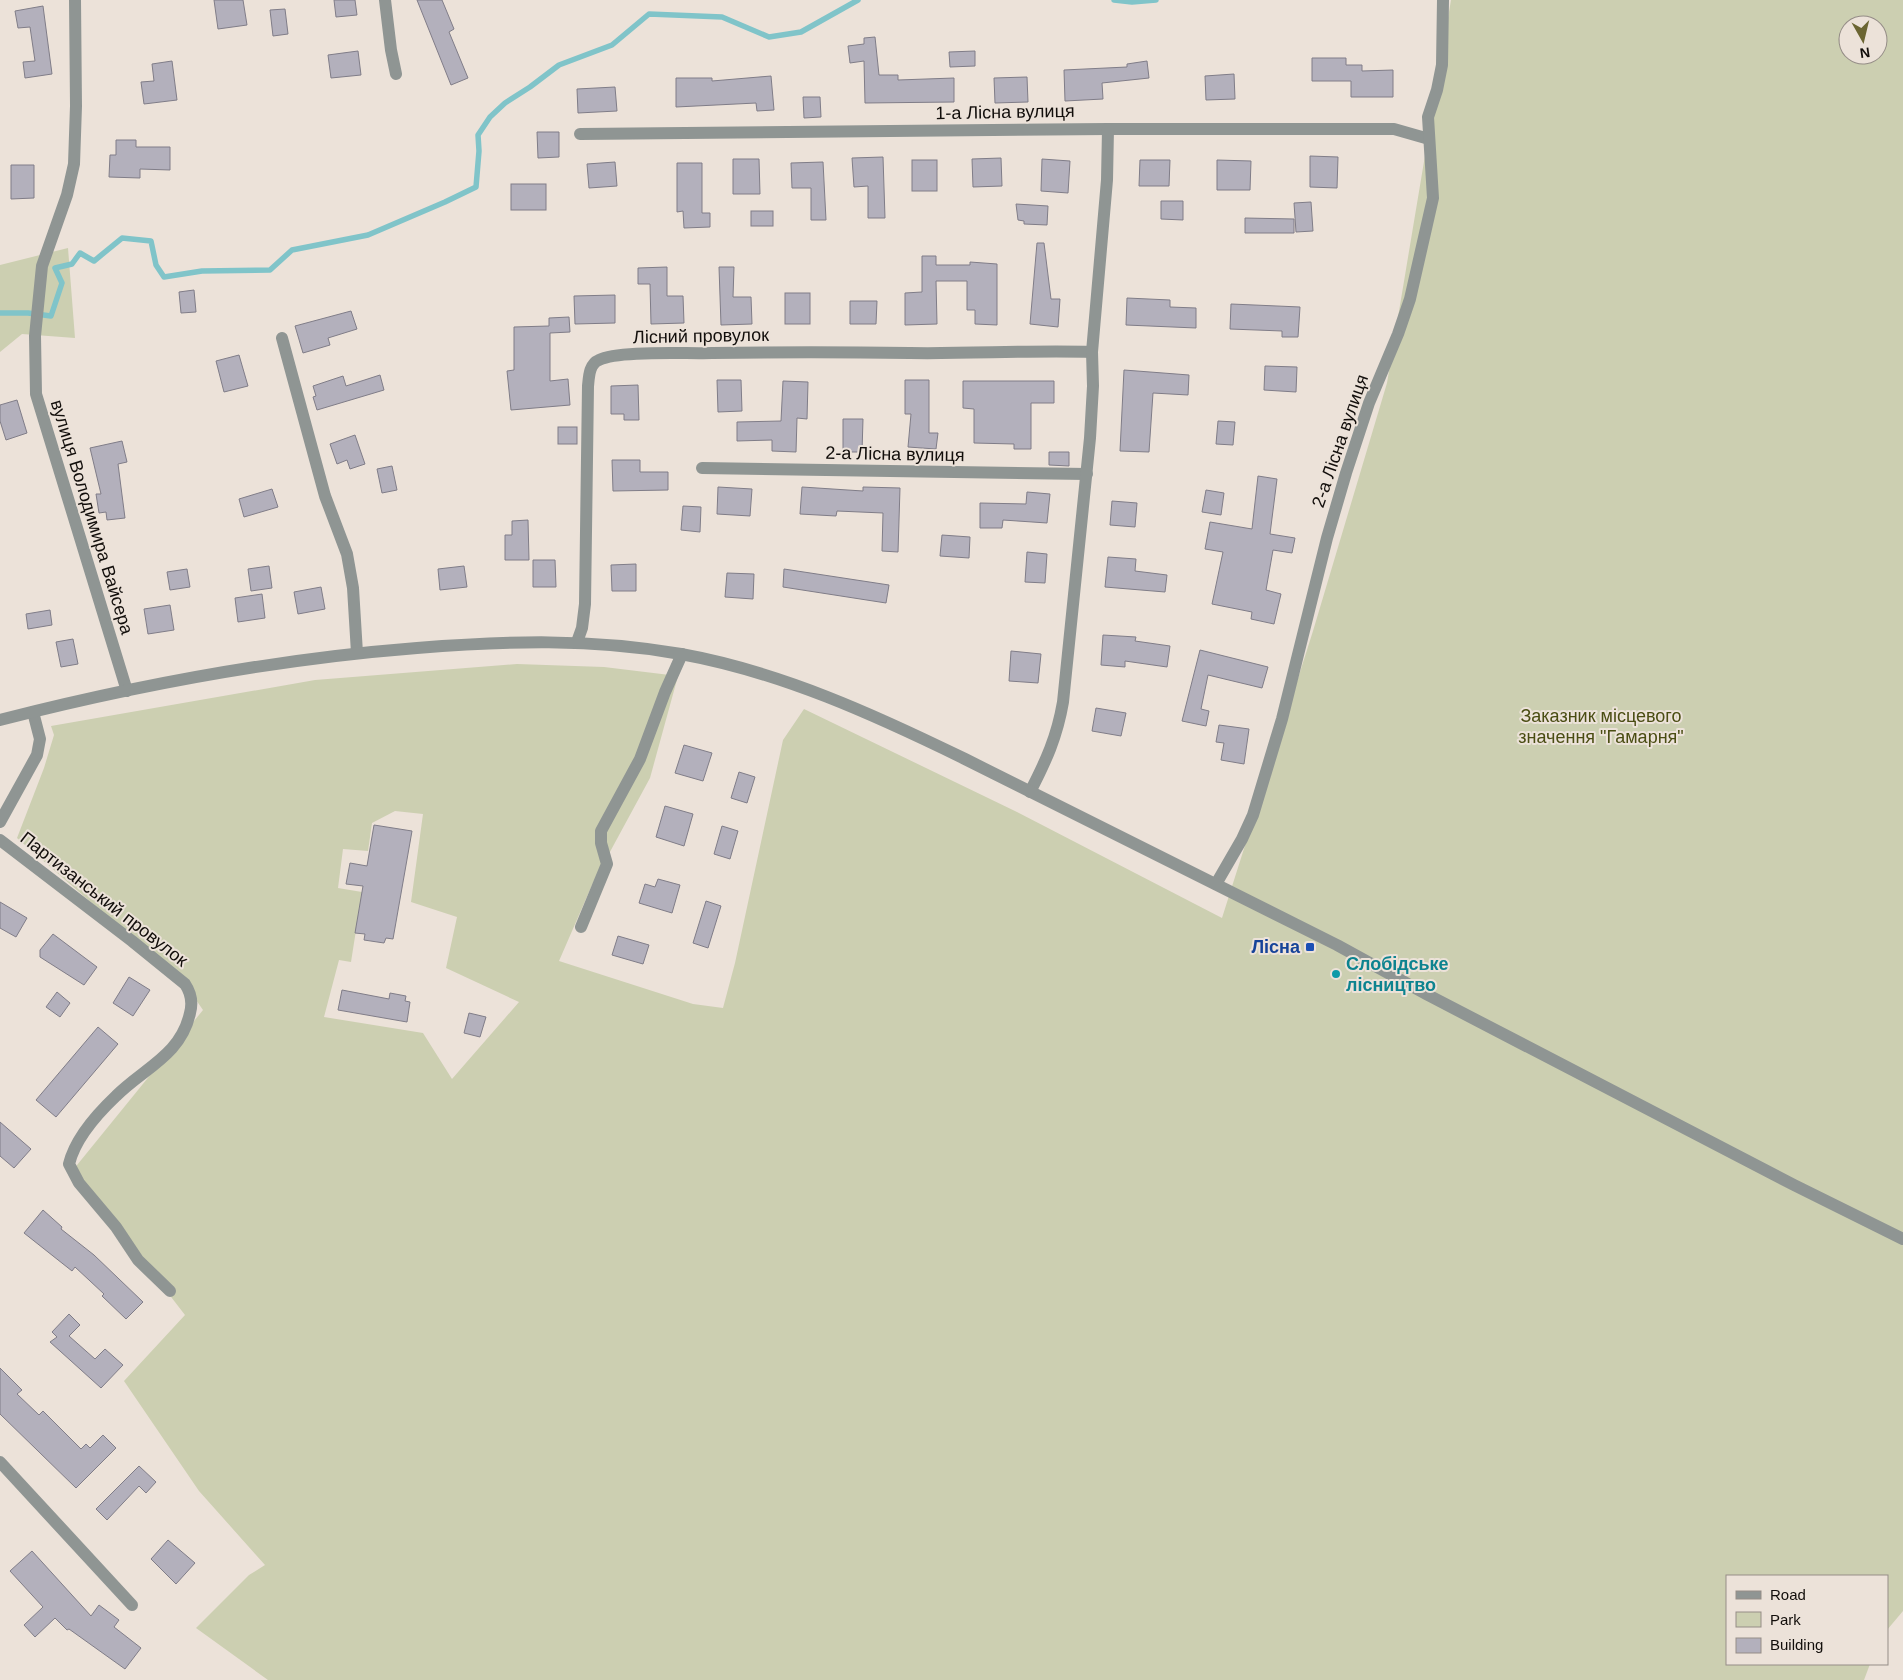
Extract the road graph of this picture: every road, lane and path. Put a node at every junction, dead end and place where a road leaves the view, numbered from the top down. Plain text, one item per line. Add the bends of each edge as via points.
1 (75, 0) edge
2 (385, 0) edge
3 (1444, 0) edge
4 (396, 74) dead end
5 (1108, 129) junction
6 (580, 134) dead end
7 (1429, 139) junction
8 (282, 338) dead end
9 (1092, 352) junction
10 (702, 468) dead end
11 (1087, 474) junction
12 (577, 642) junction
13 (357, 652) junction
14 (682, 654) junction
15 (126, 691) junction
16 (33, 712) junction
17 (0, 720) edge
18 (1030, 792) junction
19 (0, 822) edge
20 (0, 840) edge
21 (1216, 884) junction
22 (581, 927) dead end
23 (1903, 1239) edge
24 (170, 1291) dead end
25 (0, 1462) edge
26 (132, 1605) dead end

1 - 15 street, вулиця Володимира Вайсера via 74,164 67,195 42,266 34,351 36,394
2 - 4 street
3 - 7 street, 2-а Лісна вулиця via 1442,65 1429,112
5 - 6 street, 1-а Лісна вулиця
5 - 7 street, 1-а Лісна вулиця via 1394,129
5 - 9 street via 1107,180
7 - 21 street, 2-а Лісна вулиця via 1434,198 1406,311 1346,473 1282,719 1252,815
8 - 13 street via 325,496 347,554 353,588
9 - 11 street
9 - 12 street, Лісний провулок via 778,352 649,354 600,359 592,366 588,386 585,604
10 - 11 street, 2-а Лісна вулиця
11 - 18 street via 1059,725
12 - 13 street via 491,642
12 - 14 street
13 - 15 street via 232,670
14 - 18 street via 762,675 836,701 909,732
14 - 22 street via 640,759 601,832 607,864
15 - 16 street
16 - 17 street
16 - 19 street via 40,739 37,755
18 - 21 street
20 - 24 street, Партизанський провулок via 132,941 185,984 190,993 191,1008 182,1038 108,1104 82,1136 69,1164 79,1183 138,1260
21 - 23 street via 1785,1181
25 - 26 street

